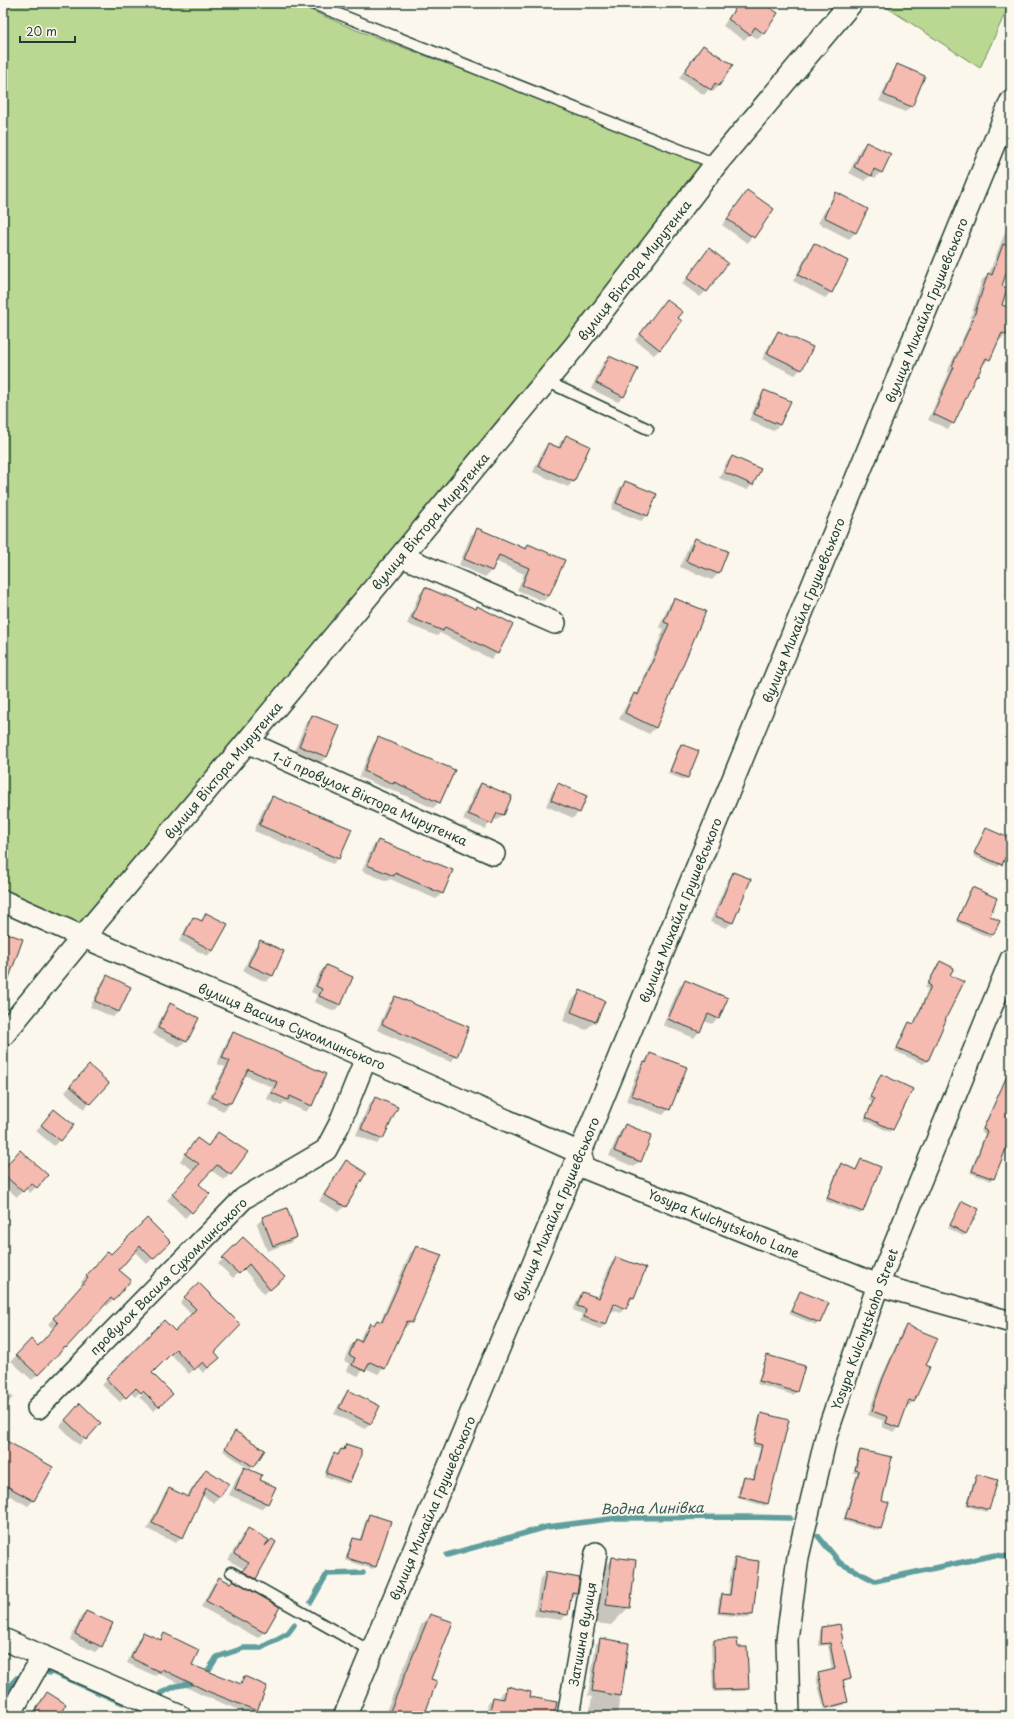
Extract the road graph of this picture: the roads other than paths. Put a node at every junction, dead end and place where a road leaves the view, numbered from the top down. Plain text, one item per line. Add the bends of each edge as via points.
1 (310, 3) edge
2 (851, 3) edge
3 (1011, 102) edge
4 (716, 164) junction
5 (546, 381) junction
6 (648, 429) dead end
7 (401, 556) junction
8 (555, 623) dead end
9 (247, 742) junction
10 (494, 854) dead end
11 (3, 901) edge
12 (83, 937) junction
13 (1011, 959) edge
14 (3, 1035) edge
15 (366, 1058) junction
16 (580, 1153) junction
17 (878, 1284) junction
18 (1011, 1322) edge
19 (38, 1408) dead end
20 (596, 1553) dead end
21 (231, 1572) dead end
22 (3, 1640) edge
23 (372, 1652) junction
24 (43, 1656) junction
25 (9, 1716) edge
26 (180, 1716) edge
27 (346, 1716) edge
28 (568, 1716) edge
29 (789, 1716) edge

1 - 4 lane
2 - 4 street, вулиця Віктора Мирутенка
3 - 16 street, вулиця Михайла Грушевського
4 - 5 street, вулиця Віктора Мирутенка
5 - 6 lane
5 - 7 street, вулиця Віктора Мирутенка
7 - 8 street
7 - 9 street, вулиця Віктора Мирутенка
9 - 10 street, 1-й провулок Віктора Мирутенка
9 - 12 street, вулиця Віктора Мирутенка
11 - 12 street, вулиця Василя Сухомлинського
12 - 14 street, вулиця Віктора Мирутенка
12 - 15 street, вулиця Василя Сухомлинського
13 - 17 street, Yosypa Kulchytskoho Street
15 - 16 street, вулиця Василя Сухомлинського
15 - 19 street, провулок Василя Сухомлинського via 326,1150 244,1198
16 - 17 street, Yosypa Kulchytskoho Lane via 585,1168
16 - 23 street, вулиця Михайла Грушевського
17 - 18 street, Yosypa Kulchytskoho Lane
17 - 29 street, Yosypa Kulchytskoho Street via 827,1434 798,1557 786,1639
20 - 28 street, Затишна вулиця
21 - 23 lane
22 - 24 street
23 - 27 street, вулиця Михайла Грушевського
24 - 25 street
24 - 26 street

